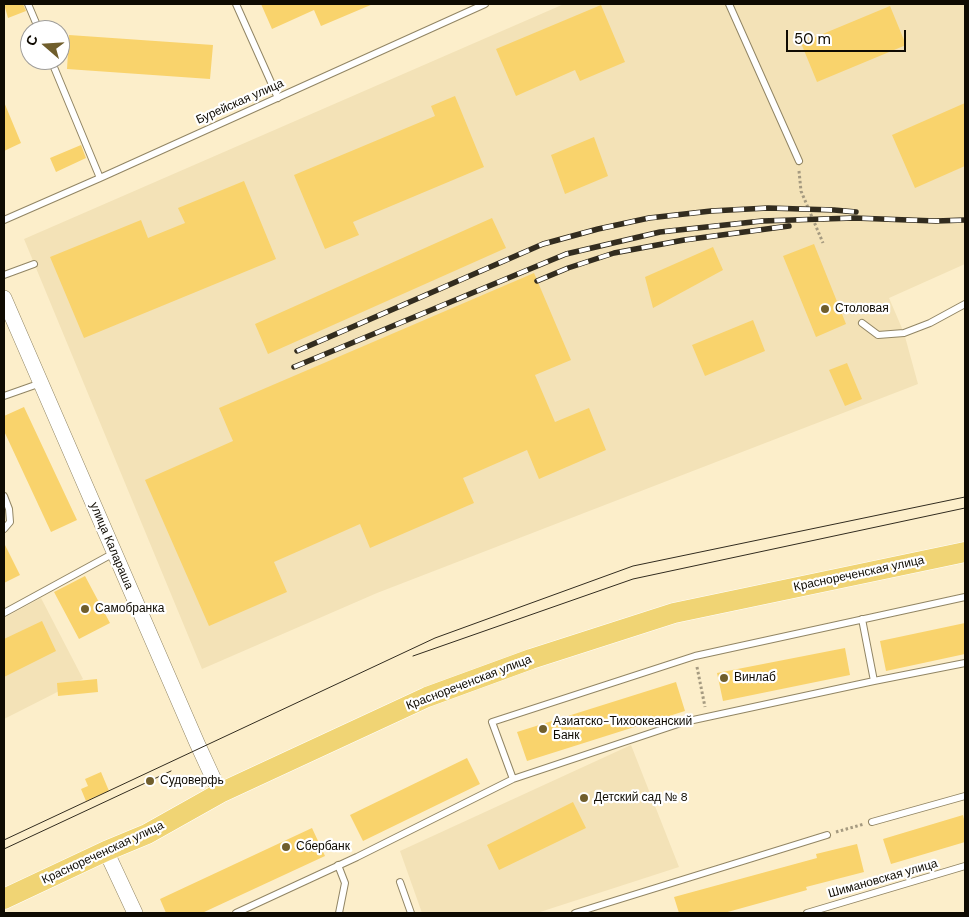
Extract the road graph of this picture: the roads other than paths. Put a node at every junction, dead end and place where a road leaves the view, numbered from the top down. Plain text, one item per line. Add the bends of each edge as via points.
1 (28, 4) edge
2 (236, 4) edge
3 (486, 4) edge
4 (729, 4) edge
5 (35, 20) edge
6 (55, 70) edge
7 (278, 98) junction
8 (798, 161) road end
9 (100, 178) junction
10 (4, 220) edge
11 (34, 264) dead end
12 (4, 275) edge
13 (4, 298) edge
14 (965, 304) edge
15 (862, 324) dead end
16 (41, 383) junction
17 (4, 396) edge
18 (4, 496) edge
19 (4, 529) edge
20 (965, 552) edge
21 (114, 553) junction
22 (965, 597) edge
23 (4, 613) edge
24 (862, 618) junction
25 (965, 663) edge
26 (874, 681) junction
27 (513, 779) junction
28 (220, 793) junction
29 (965, 796) edge
30 (872, 822) road end
31 (827, 835) road end
32 (106, 851) junction
33 (338, 865) junction
34 (965, 866) edge
35 (400, 882) dead end
36 (4, 899) edge
37 (135, 913) edge
38 (236, 913) edge
39 (338, 913) edge
40 (411, 913) edge
41 (575, 913) edge
42 (807, 913) edge

1 - 5 lane
2 - 7 lane
3 - 7 lane, Бурейская улица
4 - 8 lane
6 - 9 lane
7 - 9 lane, Бурейская улица
9 - 10 lane, Бурейская улица
11 - 12 lane
13 - 16 street, улица Калараша
14 - 15 lane via 904,333 878,335
16 - 17 lane
16 - 21 street, улица Калараша
18 - 19 lane via 10,522
20 - 28 main road, Краснореченская улица via 674,613 606,634 427,697
21 - 23 lane
21 - 28 street, улица Калараша
22 - 24 lane
24 - 26 lane
24 - 27 lane via 695,656 492,722
25 - 26 lane
26 - 27 lane via 684,722
27 - 33 lane
28 - 32 main road, Краснореченская улица via 147,834
29 - 30 lane
31 - 41 lane
32 - 36 main road, Краснореченская улица
32 - 37 street
33 - 38 lane
33 - 39 lane via 345,883
34 - 42 lane, Шимановская улица
35 - 40 lane

